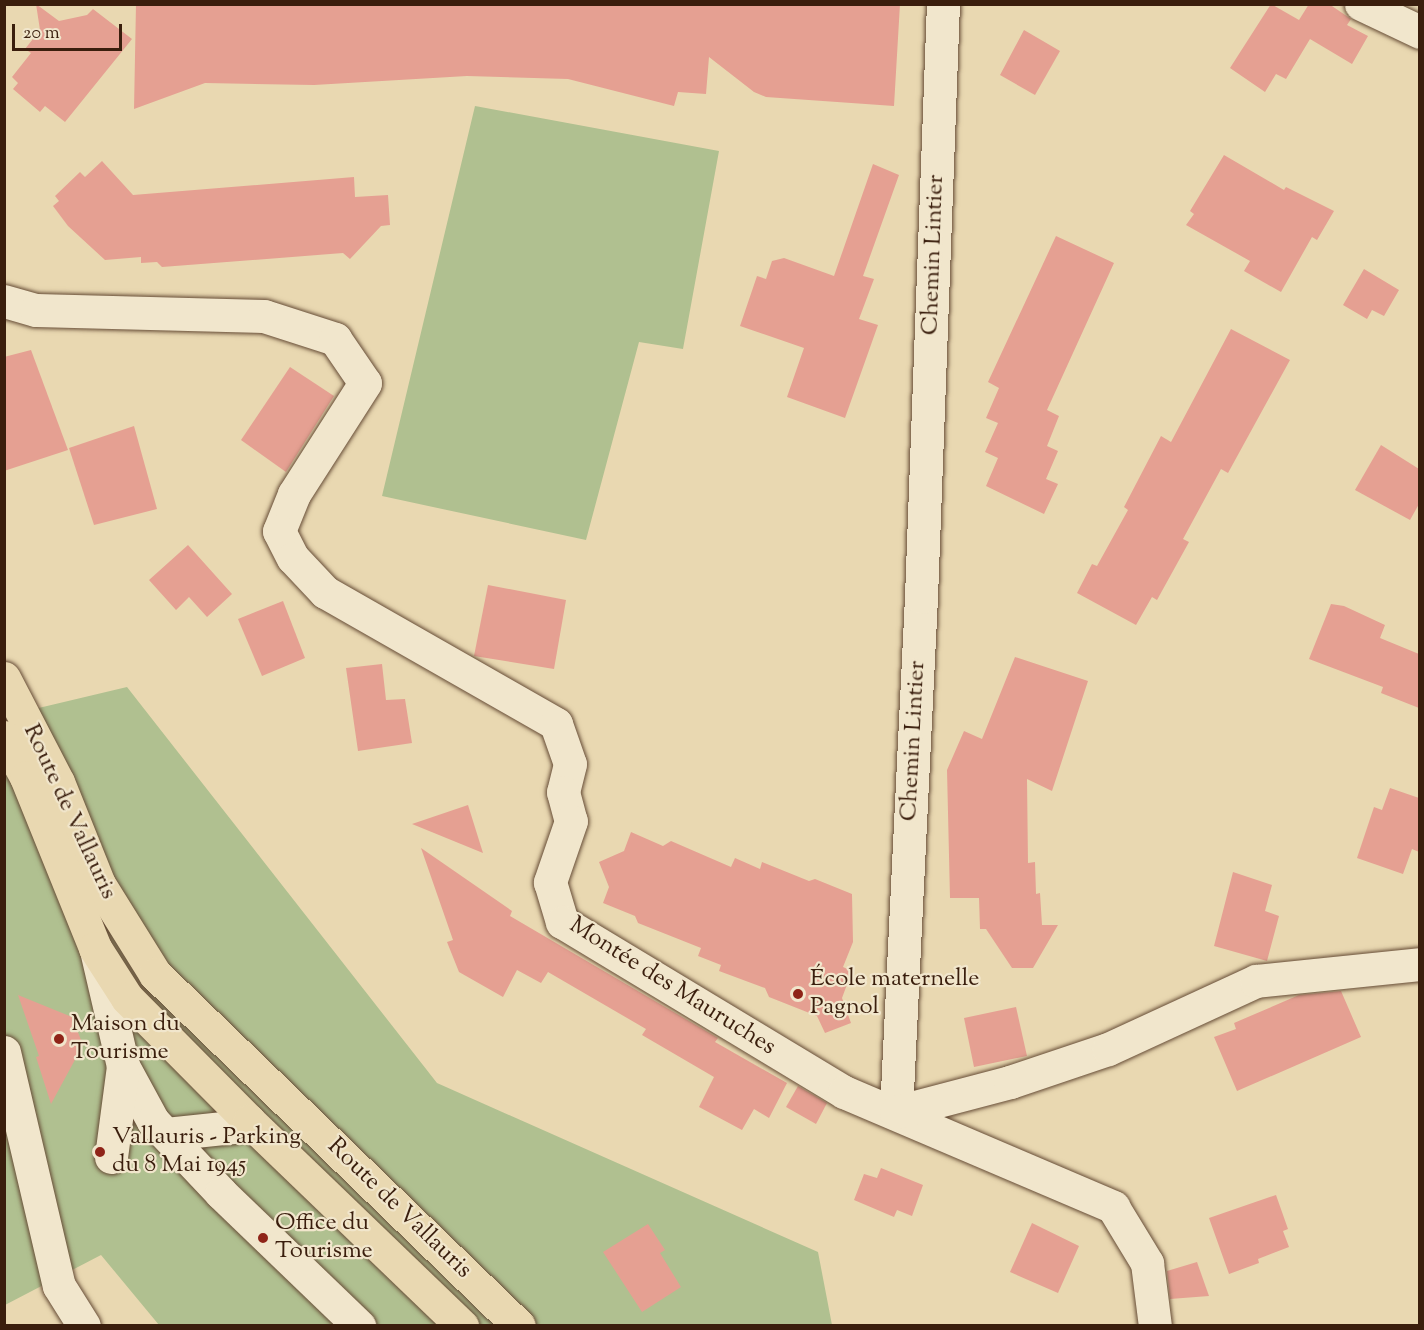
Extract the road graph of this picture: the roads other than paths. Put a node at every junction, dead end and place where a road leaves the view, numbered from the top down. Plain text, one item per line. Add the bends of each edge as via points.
1 (943, 4) edge
2 (1361, 4) edge
3 (1419, 32) edge
4 (4, 301) edge
5 (4, 678) edge
6 (4, 737) edge
7 (95, 948) junction
8 (1419, 964) edge
9 (4, 1052) edge
10 (123, 1066) junction
11 (896, 1112) junction
12 (249, 1121) junction
13 (166, 1134) junction
14 (111, 1157) dead end
15 (84, 1326) edge
16 (359, 1326) edge
17 (462, 1326) edge
18 (519, 1326) edge
19 (1155, 1326) edge

1 - 11 street, Chemin Lintier via 921,597
2 - 3 street
4 - 11 street, Montée des Mauruches via 36,310 264,316 335,339 365,383 294,494 279,531 293,558 325,592 556,724 570,764 563,792 571,821 550,882 562,922 844,1092
5 - 18 main road, Route de Vallauris via 58,782 99,884 155,974
6 - 7 main road, Route de Vallauris via 26,777
7 - 10 street
7 - 12 main road, Route de Vallauris via 127,998
8 - 11 street via 1256,981 1108,1049 1010,1082
9 - 15 street via 59,1286
10 - 13 street via 153,1120
10 - 14 street
11 - 19 street via 1113,1207 1147,1263
12 - 13 street via 233,1127
12 - 17 main road, Route de Vallauris
13 - 16 street via 221,1193

